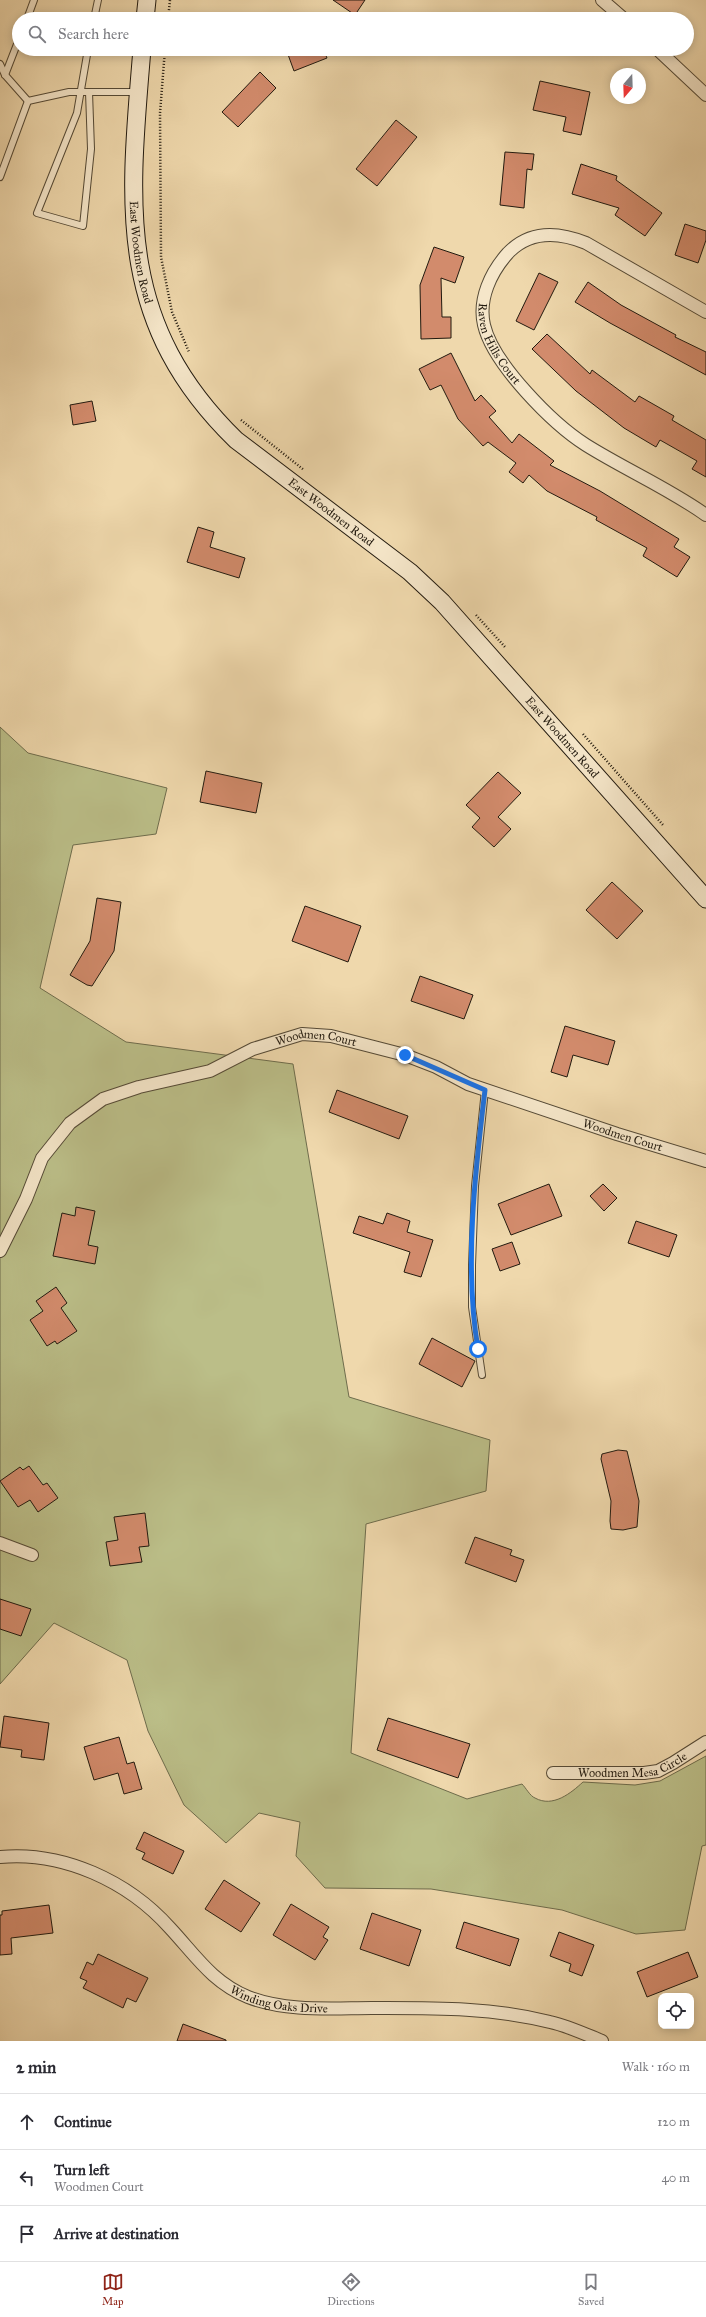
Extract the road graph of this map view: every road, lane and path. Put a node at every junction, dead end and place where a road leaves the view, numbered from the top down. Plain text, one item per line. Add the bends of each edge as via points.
1 (34, 0) edge
2 (98, 0) edge
3 (147, 0) edge
4 (170, 0) edge
5 (602, 0) edge
6 (30, 12) edge
7 (95, 12) edge
8 (146, 12) edge
9 (169, 12) edge
10 (616, 12) edge
11 (13, 56) edge
12 (87, 56) edge
13 (142, 56) edge
14 (164, 56) edge
15 (664, 56) edge
16 (0, 64) edge
17 (6, 75) junction
18 (79, 92) junction
19 (89, 92) junction
20 (139, 92) junction
21 (706, 95) edge
22 (28, 102) junction
23 (0, 177) edge
24 (706, 311) edge
25 (191, 355) dead end
26 (235, 416) dead end
27 (306, 472) dead end
28 (706, 515) edge
29 (472, 611) dead end
30 (509, 651) dead end
31 (579, 730) dead end
32 (664, 826) dead end
33 (706, 899) edge
34 (485, 1090) junction
35 (706, 1161) edge
36 (0, 1251) edge
37 (482, 1375) dead end
38 (0, 1543) edge
39 (32, 1555) dead end
40 (706, 1742) edge
41 (553, 1773) dead end
42 (0, 1857) edge
43 (602, 2041) edge

1 - 6 lane
2 - 7 lane
3 - 8 main road
4 - 9 path
5 - 10 street
11 - 17 lane
12 - 18 lane
13 - 20 main road, East Woodmen Road
14 - 25 path via 160,113 161,257 172,312
15 - 21 street
16 - 17 lane
17 - 22 lane
18 - 19 lane
18 - 19 lane via 77,113 37,213 83,226 91,148
18 - 22 lane
19 - 20 lane
20 - 33 main road, East Woodmen Road via 132,194 141,279 150,309 167,349 188,385 210,415 236,440 410,572 442,602
22 - 23 lane
24 - 28 street, Raven Hills Court via 586,243 567,235 546,234 512,249 498,264 487,287 482,306 484,325 501,360 541,407 564,429 586,445 662,486
26 - 27 path
29 - 30 path
31 - 32 path
34 - 35 street, Woodmen Court
34 - 36 street, Woodmen Court via 405,1055 331,1036 292,1036 253,1050 210,1071 139,1087 103,1099 70,1123 42,1158 26,1199
34 - 37 lane via 475,1186 472,1265 472,1307
38 - 39 street
40 - 41 street, Woodmen Mesa Circle via 658,1771
42 - 43 street, Winding Oaks Drive via 29,1856 65,1862 109,1880 152,1908 219,1982 250,1998 305,2007 494,2011 551,2022

